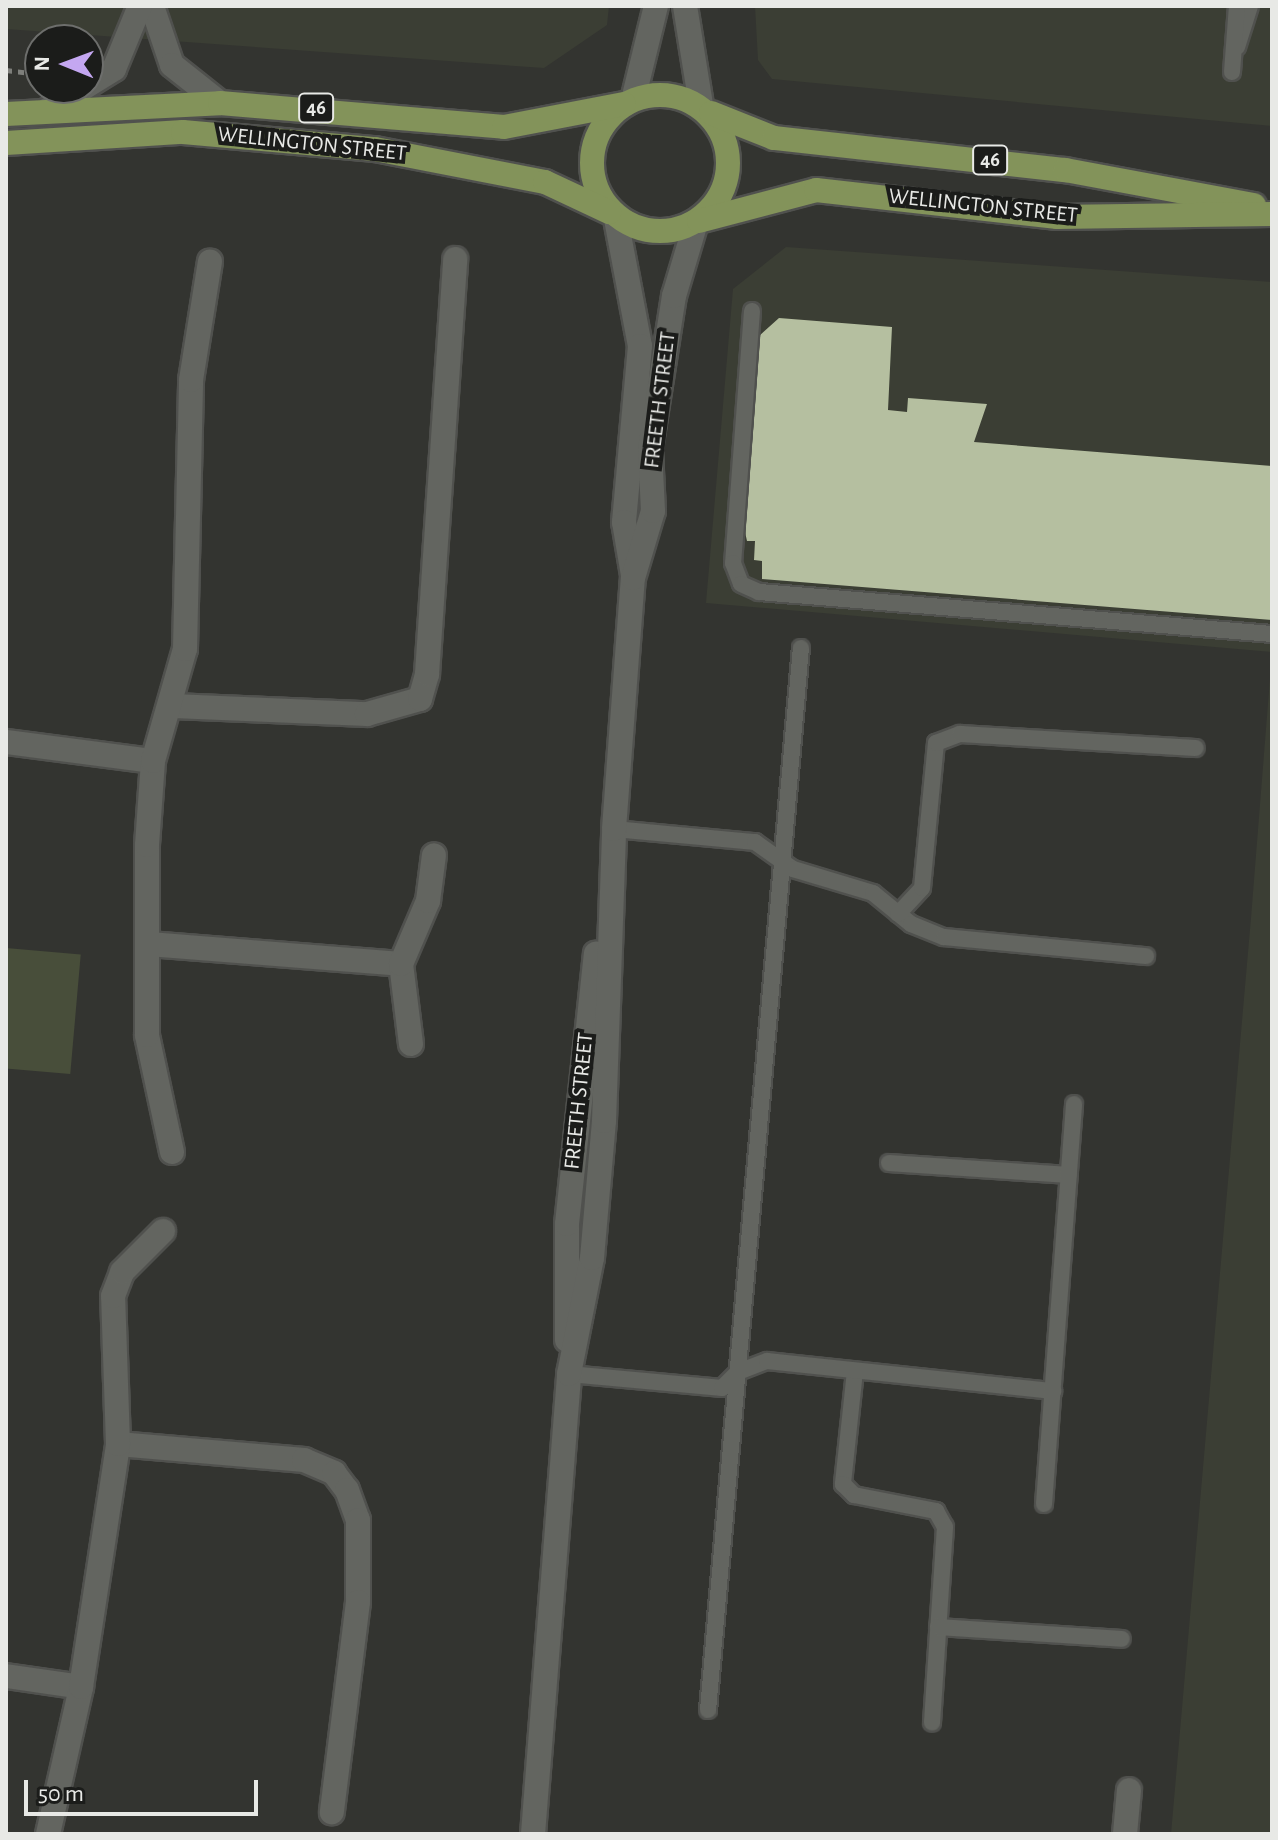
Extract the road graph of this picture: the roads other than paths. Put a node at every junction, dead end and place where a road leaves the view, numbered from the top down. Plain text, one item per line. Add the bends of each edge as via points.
1 (140, 6) edge
2 (152, 6) edge
3 (656, 6) edge
4 (685, 6) edge
5 (1237, 6) edge
6 (1250, 6) edge
7 (1234, 51) junction
8 (1232, 72) dead end
9 (629, 100) junction
10 (220, 103) junction
11 (706, 109) junction
12 (46, 111) junction
13 (6, 114) edge
14 (6, 143) edge
15 (1272, 208) edge
16 (1272, 214) edge
17 (612, 215) junction
18 (698, 222) junction
19 (455, 259) dead end
20 (210, 262) dead end
21 (752, 311) dead end
22 (633, 578) junction
23 (1272, 634) edge
24 (801, 648) dead end
25 (173, 706) junction
26 (6, 742) edge
27 (1196, 748) dead end
28 (153, 761) junction
29 (614, 829) junction
30 (434, 855) dead end
31 (783, 856) junction
32 (898, 914) junction
33 (148, 944) junction
34 (1146, 956) dead end
35 (401, 964) junction
36 (411, 1044) dead end
37 (1074, 1104) dead end
38 (172, 1152) dead end
39 (889, 1163) dead end
40 (1069, 1175) junction
41 (567, 1224) junction
42 (595, 1226) junction
43 (163, 1231) dead end
44 (855, 1371) junction
45 (738, 1372) junction
46 (569, 1374) junction
47 (1053, 1391) junction
48 (118, 1444) junction
49 (1044, 1504) dead end
50 (938, 1627) junction
51 (1122, 1639) dead end
52 (6, 1676) edge
53 (81, 1687) junction
54 (708, 1710) dead end
55 (932, 1723) dead end
56 (1129, 1790) dead end
57 (332, 1812) dead end
58 (48, 1834) edge
59 (533, 1834) edge
60 (1125, 1834) edge

1 - 12 street via 114,69
2 - 10 street via 172,65
3 - 9 street
4 - 11 street
5 - 7 lane
6 - 7 lane via 1248,29
7 - 8 lane
9 - 10 main road, 46 via 504,127
9 - 11 main road, 46 via 671,92
9 - 17 main road via 597,152 598,185
10 - 12 main road, 46
11 - 15 main road, WELLINGTON STREET / 46 via 774,138 1065,170
11 - 18 main road via 724,159 716,194
12 - 13 main road, 46
14 - 17 main road, WELLINGTON STREET / 46 via 183,132 375,149 545,182
16 - 18 main road, WELLINGTON STREET / 46 via 1057,217 816,190
17 - 18 main road, 46 via 656,234
17 - 22 street, FREETH STREET via 640,346 624,522
18 - 22 street, FREETH STREET via 674,296 650,449 653,511
19 - 25 street via 420,699 367,714
20 - 25 street via 191,380 190,556
21 - 23 lane via 733,563 741,584 759,592
22 - 29 street, FREETH STREET
24 - 31 lane
25 - 28 street
26 - 28 street
27 - 32 lane via 960,734 936,743 922,888
28 - 33 street
29 - 31 lane via 755,842
29 - 41 street, FREETH STREET
29 - 42 street, FREETH STREET
30 - 35 street via 428,901
31 - 32 lane via 793,869 830,875
31 - 45 lane
32 - 34 lane via 944,937
33 - 35 street
33 - 38 street via 147,1035
35 - 36 street
37 - 40 lane
39 - 40 lane
40 - 47 lane
41 - 42 street
41 - 46 street, FREETH STREET
42 - 46 street, FREETH STREET
43 - 48 street via 122,1272 113,1296
44 - 45 lane via 767,1361
44 - 47 lane
44 - 50 lane via 843,1484 854,1495 936,1511 945,1527
45 - 46 lane via 722,1388
45 - 54 lane
46 - 59 street, FREETH STREET
47 - 49 lane
48 - 53 street
48 - 57 street via 304,1460 334,1473 347,1490 358,1520 358,1602
50 - 51 lane
50 - 55 lane
52 - 53 street
53 - 58 street
56 - 60 street

